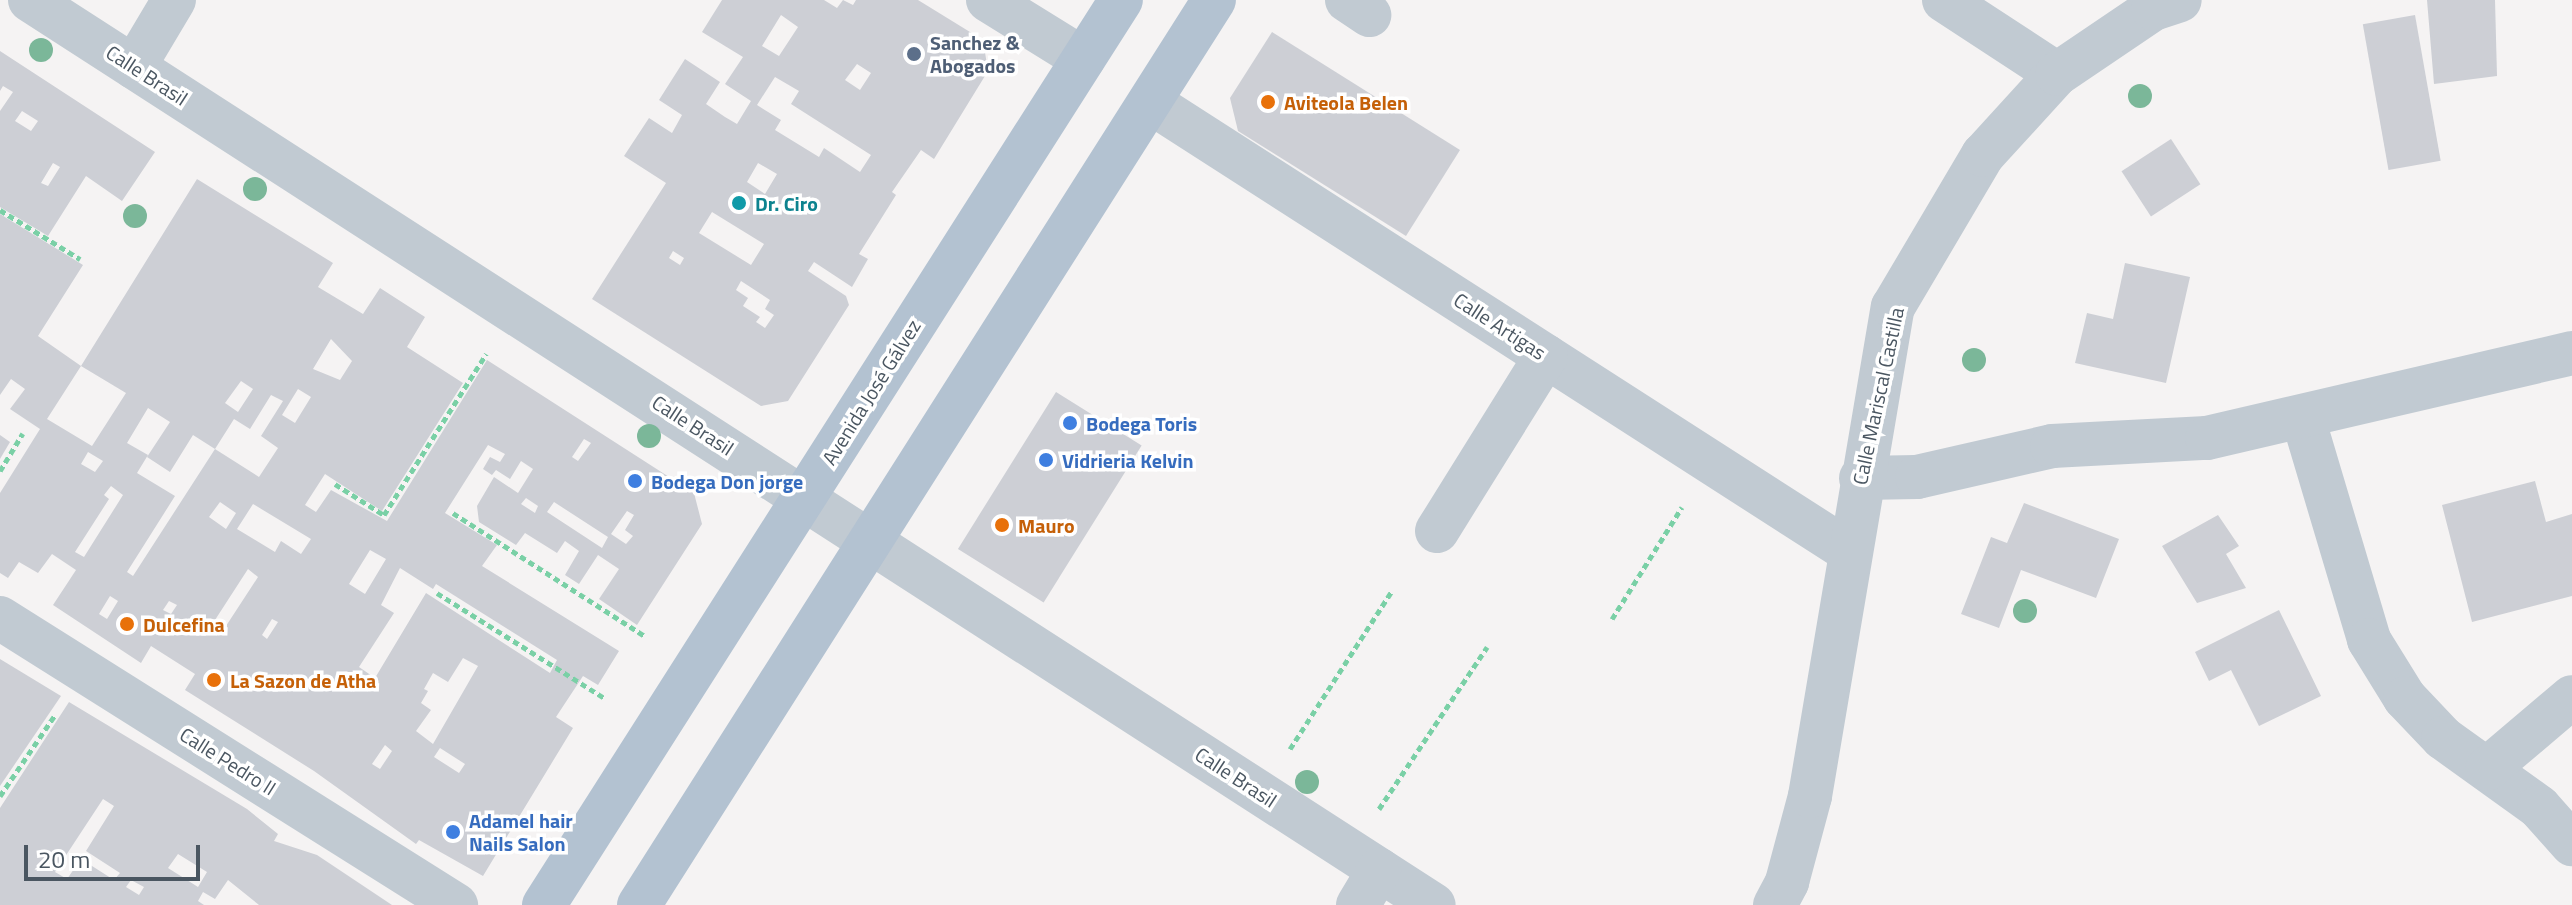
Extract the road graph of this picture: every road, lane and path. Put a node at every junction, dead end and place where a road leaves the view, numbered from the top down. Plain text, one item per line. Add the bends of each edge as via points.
1 (30, 0) edge
2 (174, 0) edge
3 (988, 0) edge
4 (1121, 0) edge
5 (1214, 0) edge
6 (1944, 0) edge
7 (2180, 0) edge
8 (1083, 59) junction
9 (134, 67) junction
10 (2057, 74) junction
11 (1150, 102) junction
12 (0, 210) edge
13 (80, 259) dead end
14 (488, 350) dead end
15 (2572, 353) edge
16 (1546, 356) junction
17 (2303, 418) junction
18 (23, 433) dead end
19 (1708, 465) junction
20 (0, 471) edge
21 (1861, 478) junction
22 (335, 484) dead end
23 (803, 499) junction
24 (453, 513) dead end
25 (1437, 531) dead end
26 (869, 541) junction
27 (1849, 551) junction
28 (1391, 592) dead end
29 (437, 593) dead end
30 (0, 618) edge
31 (1612, 619) dead end
32 (646, 637) dead end
33 (1487, 647) dead end
34 (2572, 697) edge
35 (606, 699) dead end
36 (61, 707) dead end
37 (2487, 769) junction
38 (1261, 793) junction
39 (0, 796) edge
40 (2572, 844) edge
41 (1363, 876) edge
42 (456, 905) edge
43 (544, 905) edge
44 (639, 905) edge
45 (1434, 905) edge
46 (1775, 905) edge

1 - 9 street, Calle Brasil
2 - 9 street
3 - 8 street
4 - 8 main road, Avenida José Gálvez
5 - 11 main road
6 - 10 street
7 - 10 street, Calle Mariscal Castilla via 2153,9
8 - 23 main road, Avenida José Gálvez
9 - 23 street, Calle Brasil
10 - 21 street, Calle Mariscal Castilla via 1983,155 1893,307
11 - 16 street, Calle Artigas
11 - 26 main road
12 - 13 path
14 - 22 path via 384,515
15 - 17 street
16 - 19 street, Calle Artigas
16 - 25 street
17 - 21 street via 2207,438 2052,446 1917,477
17 - 37 street via 2369,640 2405,698 2443,738
18 - 20 path
19 - 27 street, Calle Artigas
19 - 31 path
21 - 27 street, Calle Mariscal Castilla
23 - 26 street, Calle Brasil
23 - 43 main road, Avenida José Gálvez
24 - 32 path
26 - 38 street, Calle Brasil
26 - 44 main road
27 - 46 street, Calle Mariscal Castilla via 1810,796 1787,882
28 - 38 path
29 - 35 path
30 - 42 street, Calle Pedro II
33 - 41 path
34 - 37 street
36 - 39 path
37 - 40 street via 2539,807
38 - 41 street, Calle Brasil
41 - 45 street, Calle Brasil

